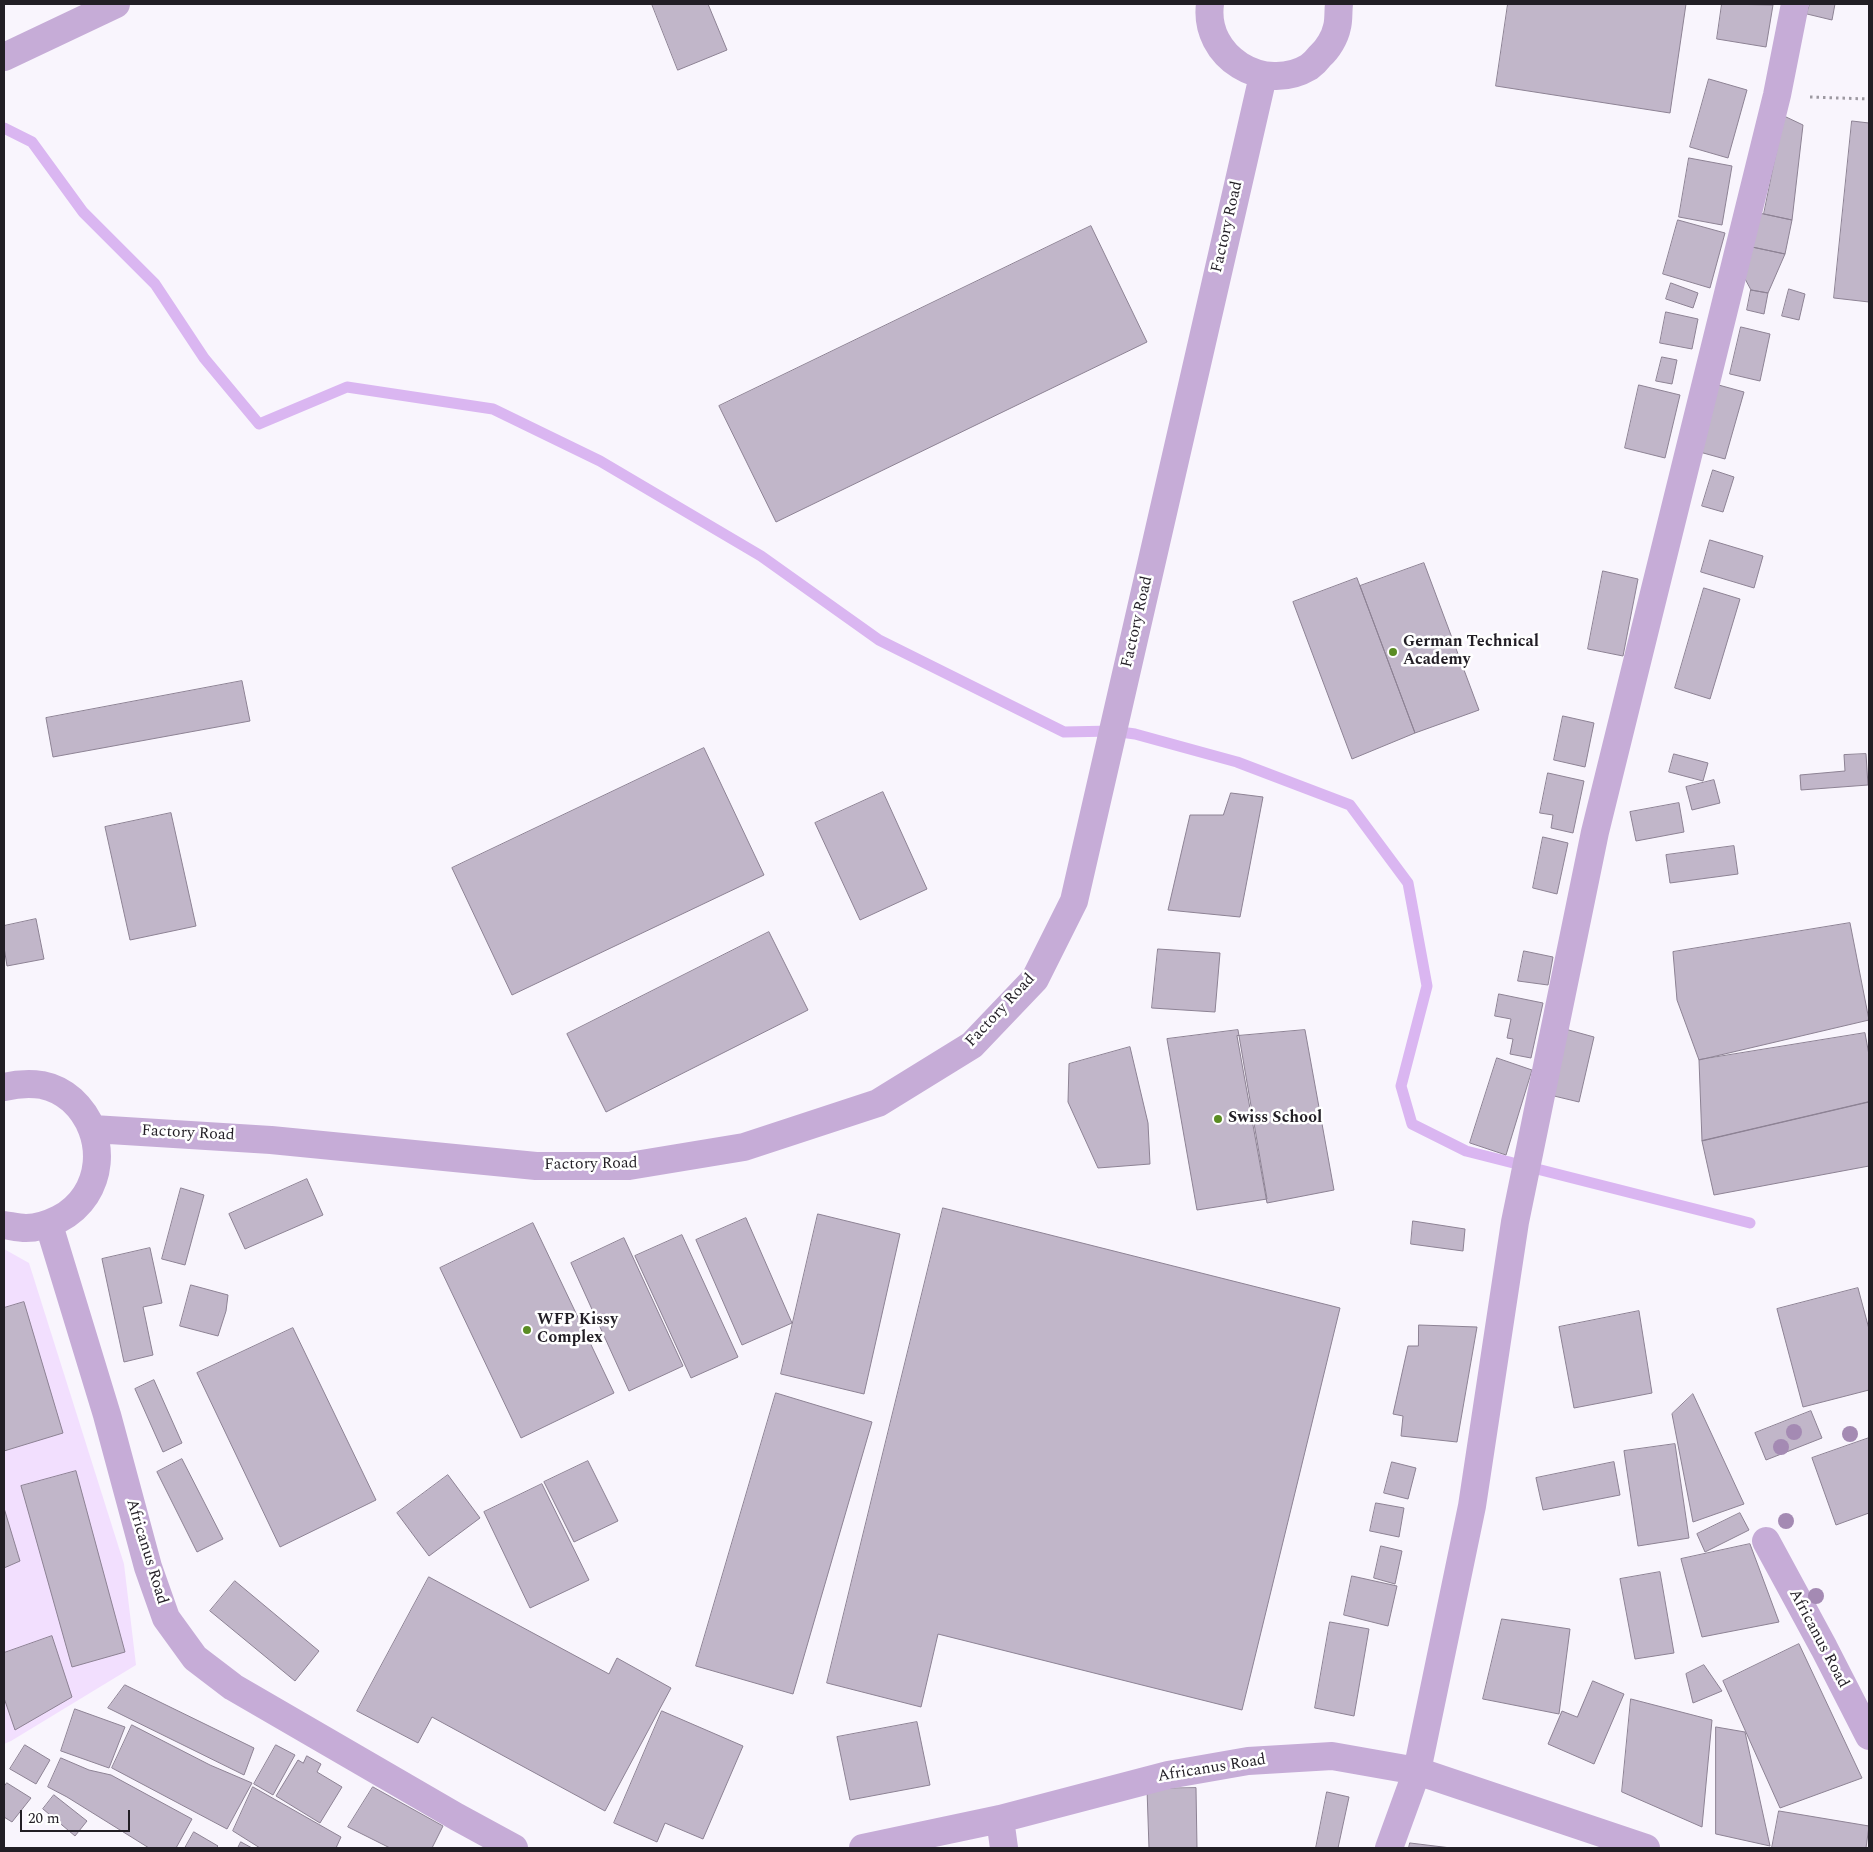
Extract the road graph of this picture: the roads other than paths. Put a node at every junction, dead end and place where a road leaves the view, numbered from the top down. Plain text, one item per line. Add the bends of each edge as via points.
1 (116, 4) edge
2 (1210, 4) edge
3 (1339, 4) edge
4 (1795, 4) edge
5 (4, 57) edge
6 (1263, 76) junction
7 (4, 1087) edge
8 (93, 1129) junction
9 (4, 1225) edge
10 (49, 1225) junction
11 (1766, 1542) dead end
12 (1869, 1736) edge
13 (1417, 1771) junction
14 (1000, 1818) junction
15 (514, 1848) edge
16 (863, 1848) edge
17 (1004, 1848) edge
18 (1390, 1848) edge
19 (1646, 1848) edge

1 - 5 street
2 - 6 street via 1211,26 1218,44 1230,59
3 - 6 street via 1337,28 1327,50 1310,67 1287,76
4 - 13 street via 1777,95 1596,832 1515,1222 1472,1506
6 - 8 street, Factory Road via 1074,901 1035,979 972,1045 878,1103 744,1147 630,1166 536,1166 271,1140
7 - 8 street via 21,1083 43,1085 64,1094 81,1109
8 - 10 street via 98,1152 95,1175 86,1197 70,1214
9 - 10 street via 26,1228
10 - 15 street, Africanus Road via 107,1415 148,1567 166,1618 196,1658 233,1687
11 - 12 street, Africanus Road
13 - 14 street, Africanus Road via 1332,1756 1248,1761 1168,1775
13 - 18 street
13 - 19 street, Africanus Road
14 - 16 street, Africanus Road
14 - 17 street

